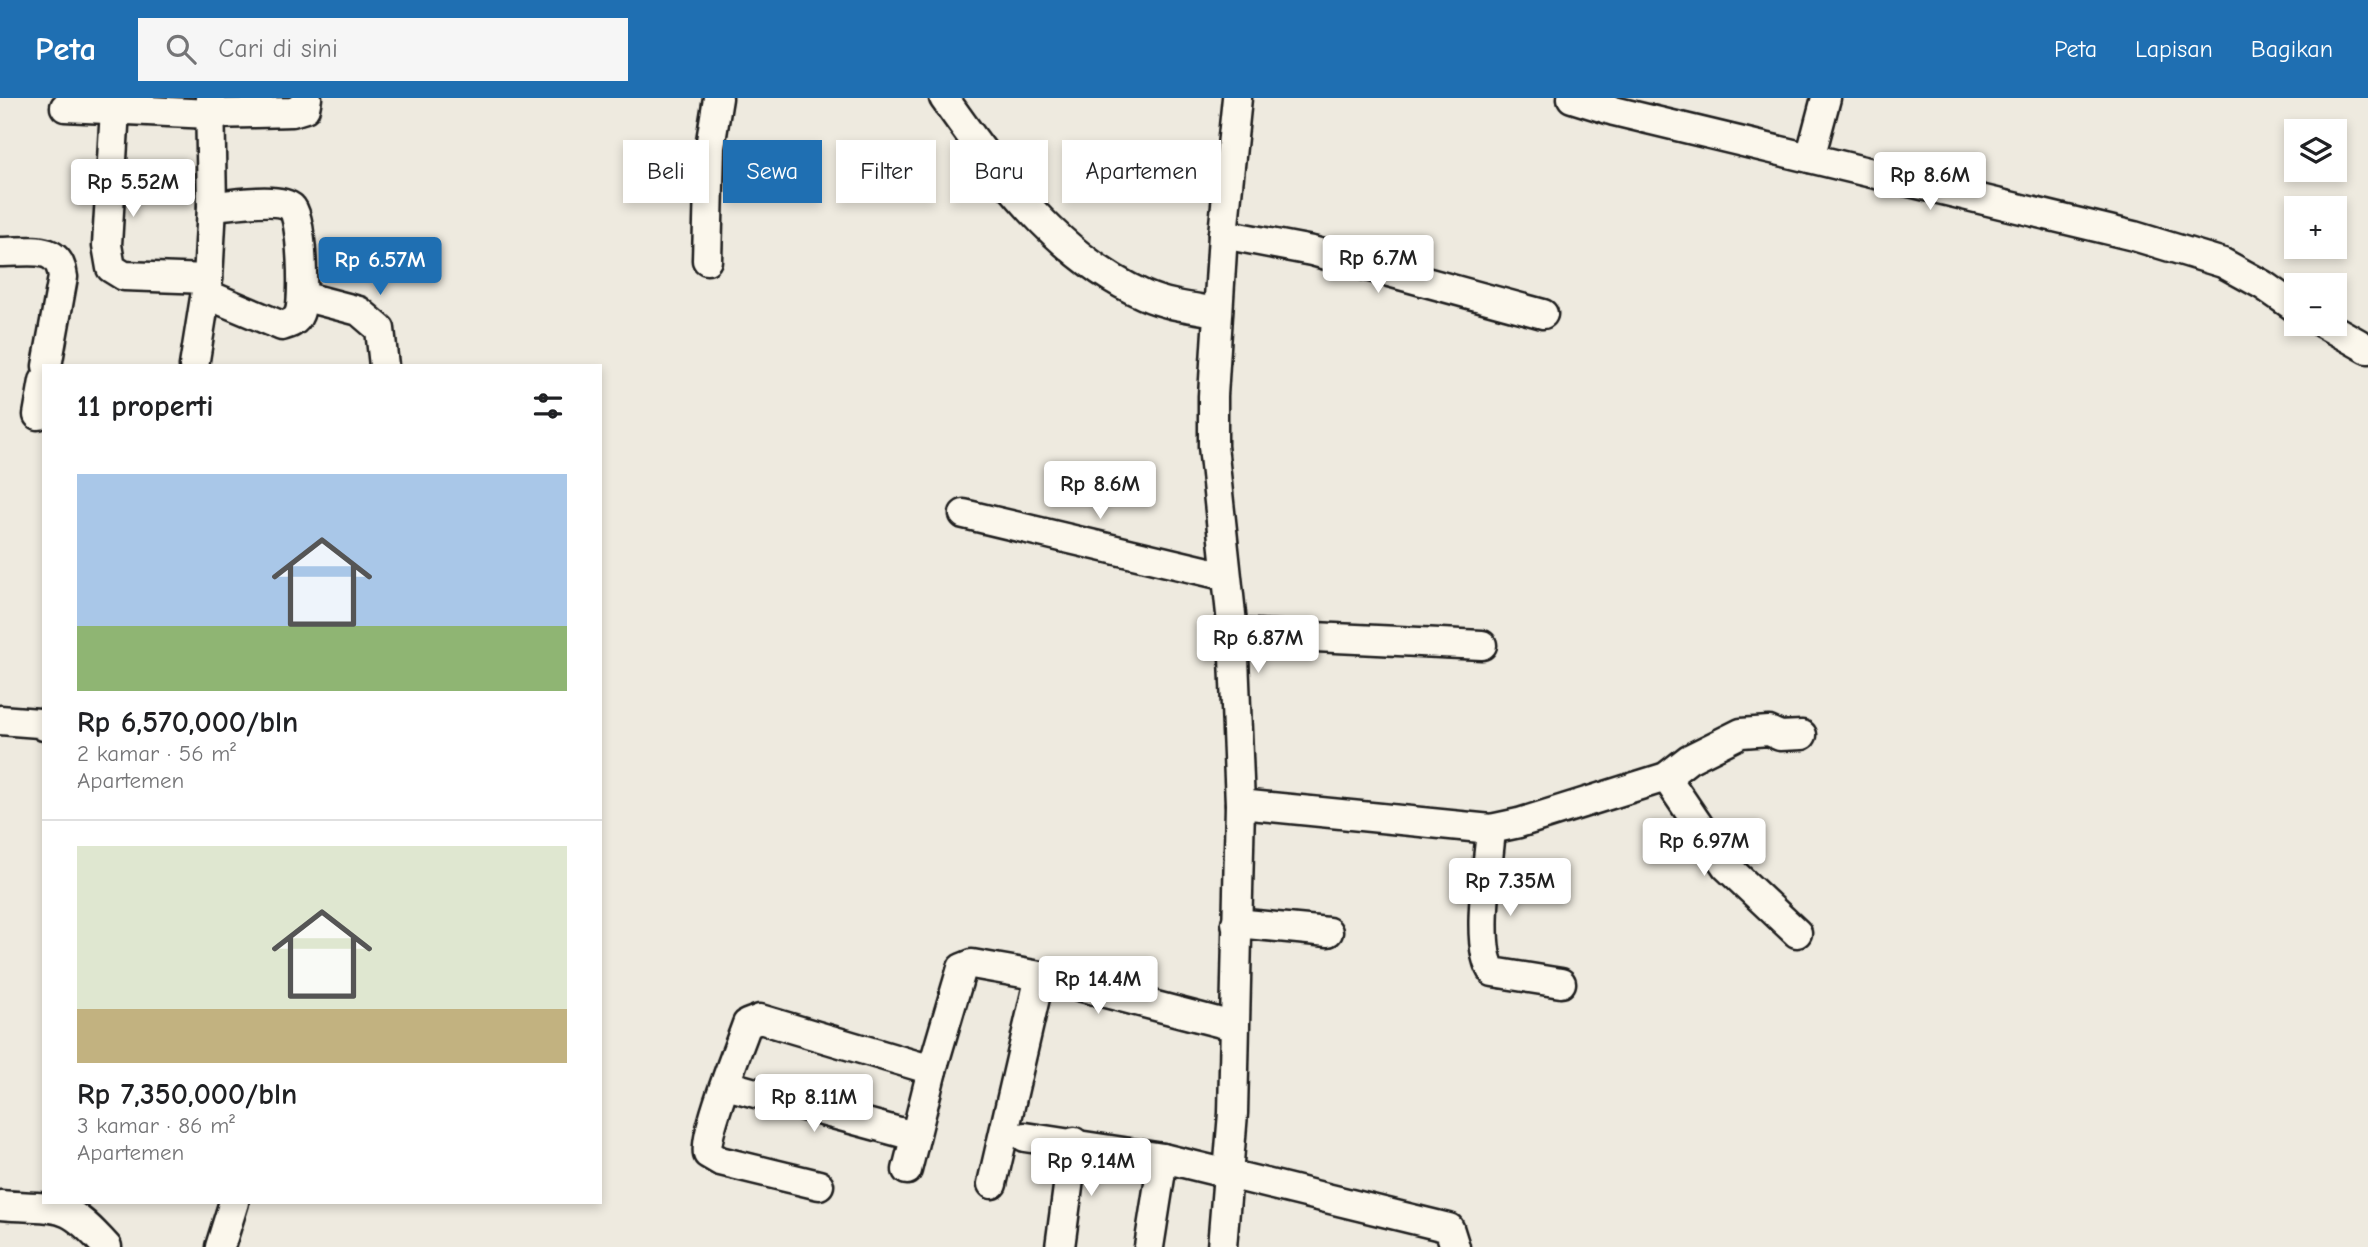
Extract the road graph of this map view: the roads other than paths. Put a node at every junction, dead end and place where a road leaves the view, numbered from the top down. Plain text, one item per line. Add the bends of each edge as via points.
1 (307, 98) edge
2 (718, 98) edge
3 (944, 98) edge
4 (1237, 98) edge
5 (1572, 98) edge
6 (1826, 98) edge
7 (1615, 104) edge
8 (210, 106) edge
9 (65, 107) dead end
10 (115, 109) junction
11 (1810, 158) junction
12 (212, 206) junction
13 (1223, 234) junction
14 (0, 252) edge
15 (707, 260) dead end
16 (207, 287) junction
17 (302, 296) junction
18 (2284, 300) edge
19 (1217, 312) junction
20 (1543, 314) dead end
21 (2345, 336) edge
22 (2368, 349) edge
23 (47, 364) edge
24 (194, 364) edge
25 (384, 364) edge
26 (42, 392) edge
27 (38, 415) dead end
28 (964, 514) dead end
29 (1226, 576) junction
30 (1233, 633) junction
31 (1482, 645) dead end
32 (0, 720) edge
33 (42, 725) edge
34 (1802, 735) dead end
35 (1666, 777) junction
36 (1240, 804) junction
37 (1491, 829) junction
38 (1236, 923) junction
39 (1328, 932) dead end
40 (1797, 933) dead end
41 (1040, 976) junction
42 (1560, 983) dead end
43 (1233, 1027) junction
44 (932, 1070) junction
45 (726, 1085) junction
46 (914, 1136) junction
47 (1025, 1137) dead end
48 (1074, 1142) junction
49 (1163, 1158) junction
50 (908, 1170) dead end
51 (1227, 1176) junction
52 (992, 1184) dead end
53 (818, 1185) dead end
54 (233, 1204) edge
55 (0, 1205) edge
56 (107, 1247) edge
57 (220, 1247) edge
58 (1060, 1247) edge
59 (1149, 1247) edge
60 (1222, 1247) edge
61 (1455, 1247) edge

1 - 8 street via 305,108 292,112
2 - 15 street via 710,147
3 - 19 street via 1051,229 1093,267 1146,296
4 - 13 street
5 - 7 street
6 - 11 street
7 - 11 street
8 - 10 street
8 - 12 street
9 - 10 street
10 - 16 street via 107,245 111,268 124,276
11 - 18 street via 2134,236 2223,263
12 - 16 street
12 - 17 street via 271,202 291,206 299,226
13 - 19 street
13 - 20 street via 1312,251
14 - 23 street via 45,252 61,264
16 - 17 street via 282,326 301,313
16 - 24 street
17 - 25 street via 359,311 370,320 380,329
19 - 29 street via 1213,446
21 - 22 street
26 - 27 street
28 - 29 street
29 - 30 street
30 - 31 street
30 - 36 street
32 - 33 street
34 - 35 street via 1741,733 1689,759
35 - 37 street
35 - 40 street via 1726,866
36 - 37 street
36 - 38 street
37 - 42 street via 1486,964 1493,972
38 - 39 street
38 - 43 street
41 - 43 street
41 - 44 street via 972,964 963,967
41 - 52 street
43 - 51 street via 1233,1114
44 - 45 street via 757,1019 747,1024
44 - 46 street
45 - 46 street
45 - 53 street via 706,1148 712,1158
46 - 50 street
47 - 48 street
48 - 49 street
48 - 58 street
49 - 51 street
49 - 59 street
51 - 60 street
51 - 61 street via 1446,1227
54 - 57 street
55 - 56 street via 71,1211

